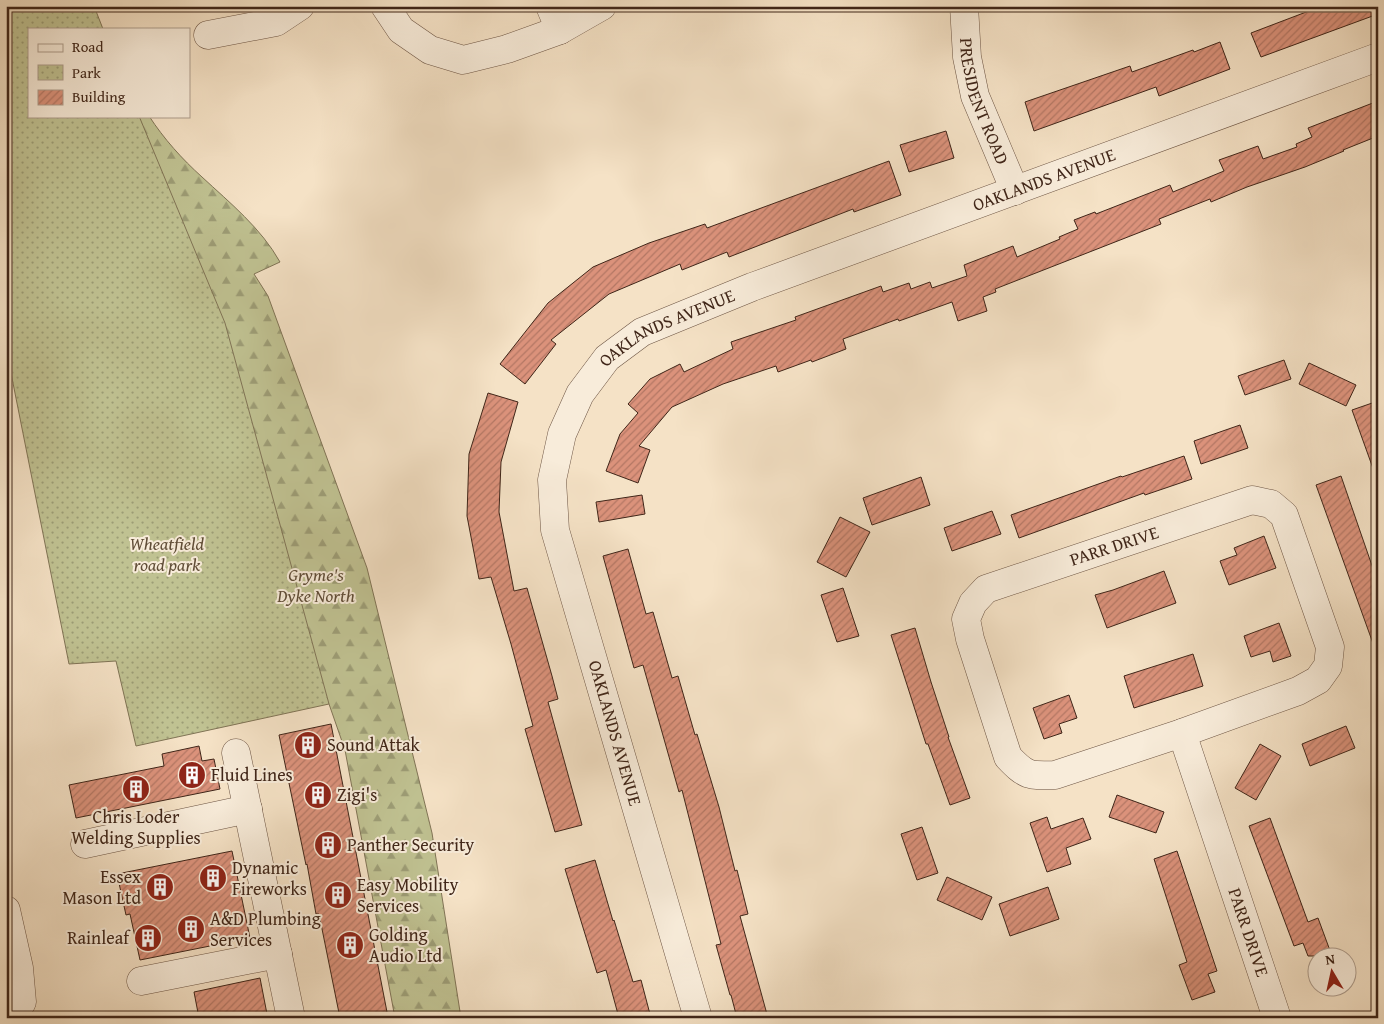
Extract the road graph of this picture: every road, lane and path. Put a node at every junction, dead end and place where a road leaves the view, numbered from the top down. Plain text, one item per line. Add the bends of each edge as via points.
1 (300, 6) edge
2 (385, 6) edge
3 (602, 6) edge
4 (964, 6) edge
5 (555, 18) edge
6 (208, 35) dead end
7 (1378, 57) edge
8 (1014, 191) junction
9 (1182, 733) junction
10 (236, 753) dead end
11 (248, 809) junction
12 (85, 844) dead end
13 (6, 910) edge
14 (278, 954) junction
15 (141, 981) dead end
16 (11, 1018) edge
17 (291, 1018) edge
18 (698, 1018) edge
19 (1278, 1018) edge

1 - 6 street via 276,22
2 - 5 street via 401,30 430,50 463,60 507,49
3 - 5 street
4 - 8 street, PRESIDENT ROAD via 967,57 975,96
7 - 8 street, OAKLANDS AVENUE
8 - 18 street, OAKLANDS AVENUE via 752,287 642,332 607,358 580,394 562,434 552,480 555,530
9 - 9 street, PARR DRIVE via 1055,775 1034,776 1019,769 1008,757 970,639 966,620 973,603 986,589 1252,500 1271,504 1284,515 1330,647 1328,666 1318,680 1298,691
9 - 19 street, PARR DRIVE
10 - 11 street
11 - 12 street
11 - 14 street
13 - 16 street via 19,968 22,1002
14 - 15 street
14 - 17 street

